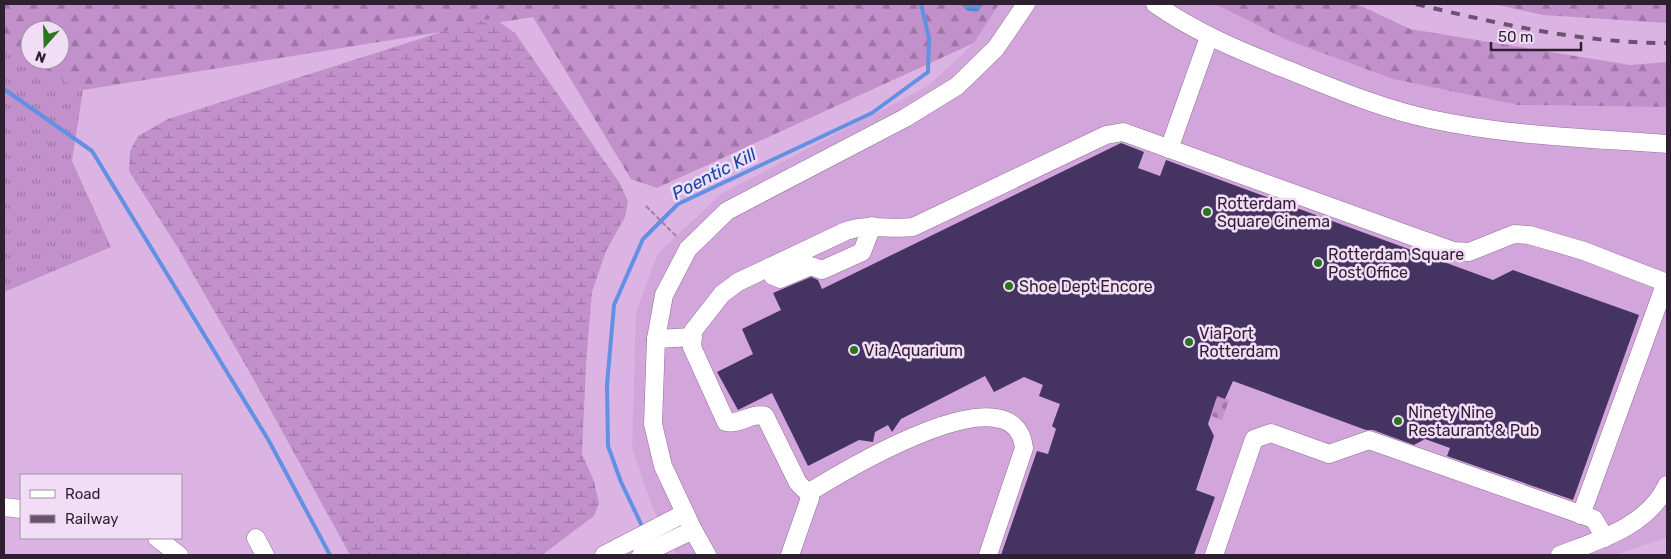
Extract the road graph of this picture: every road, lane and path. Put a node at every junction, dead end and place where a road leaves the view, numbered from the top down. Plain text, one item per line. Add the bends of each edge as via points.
1 (1026, 4) edge
2 (1155, 4) edge
3 (1209, 37) junction
4 (1667, 144) edge
5 (1168, 149) junction
6 (646, 206) dead end
7 (872, 226) junction
8 (680, 240) dead end
9 (769, 267) junction
10 (1666, 282) edge
11 (693, 337) junction
12 (656, 339) junction
13 (1667, 484) edge
14 (808, 493) junction
15 (4, 507) edge
16 (20, 509) edge
17 (685, 513) junction
18 (1581, 515) junction
19 (692, 530) junction
20 (256, 538) dead end
21 (1605, 538) junction
22 (158, 539) edge
23 (179, 555) edge
24 (265, 555) edge
25 (604, 555) edge
26 (641, 555) edge
27 (708, 555) edge
28 (790, 555) edge
29 (988, 555) edge
30 (1214, 555) edge
31 (1560, 555) edge

1 - 12 lane via 996,48 957,86 906,118 727,211 688,249 664,295
2 - 3 lane
3 - 4 lane via 1352,96 1429,118 1499,130
3 - 5 lane
5 - 7 lane via 1124,132 1106,135 913,227
5 - 10 lane via 1453,252 1469,252 1514,234 1530,235 1584,251
6 - 8 path
7 - 9 lane via 846,231
7 - 9 lane via 862,252 822,270 811,266 780,278 773,276
9 - 11 lane via 722,294 693,331
10 - 18 lane
11 - 12 lane
11 - 14 lane via 692,347 726,422 735,423 758,414 765,416 798,483
12 - 17 lane via 653,424 663,466
13 - 21 lane via 1644,515
14 - 28 lane via 810,498
14 - 29 lane via 893,445 934,429 982,416 1005,419 1023,435 1024,448
15 - 16 lane
17 - 19 lane
17 - 25 lane
18 - 21 lane via 1594,519
18 - 30 lane via 1369,440 1329,454 1272,433 1254,439
19 - 26 lane
19 - 27 lane
20 - 24 lane
21 - 31 lane
22 - 23 lane

